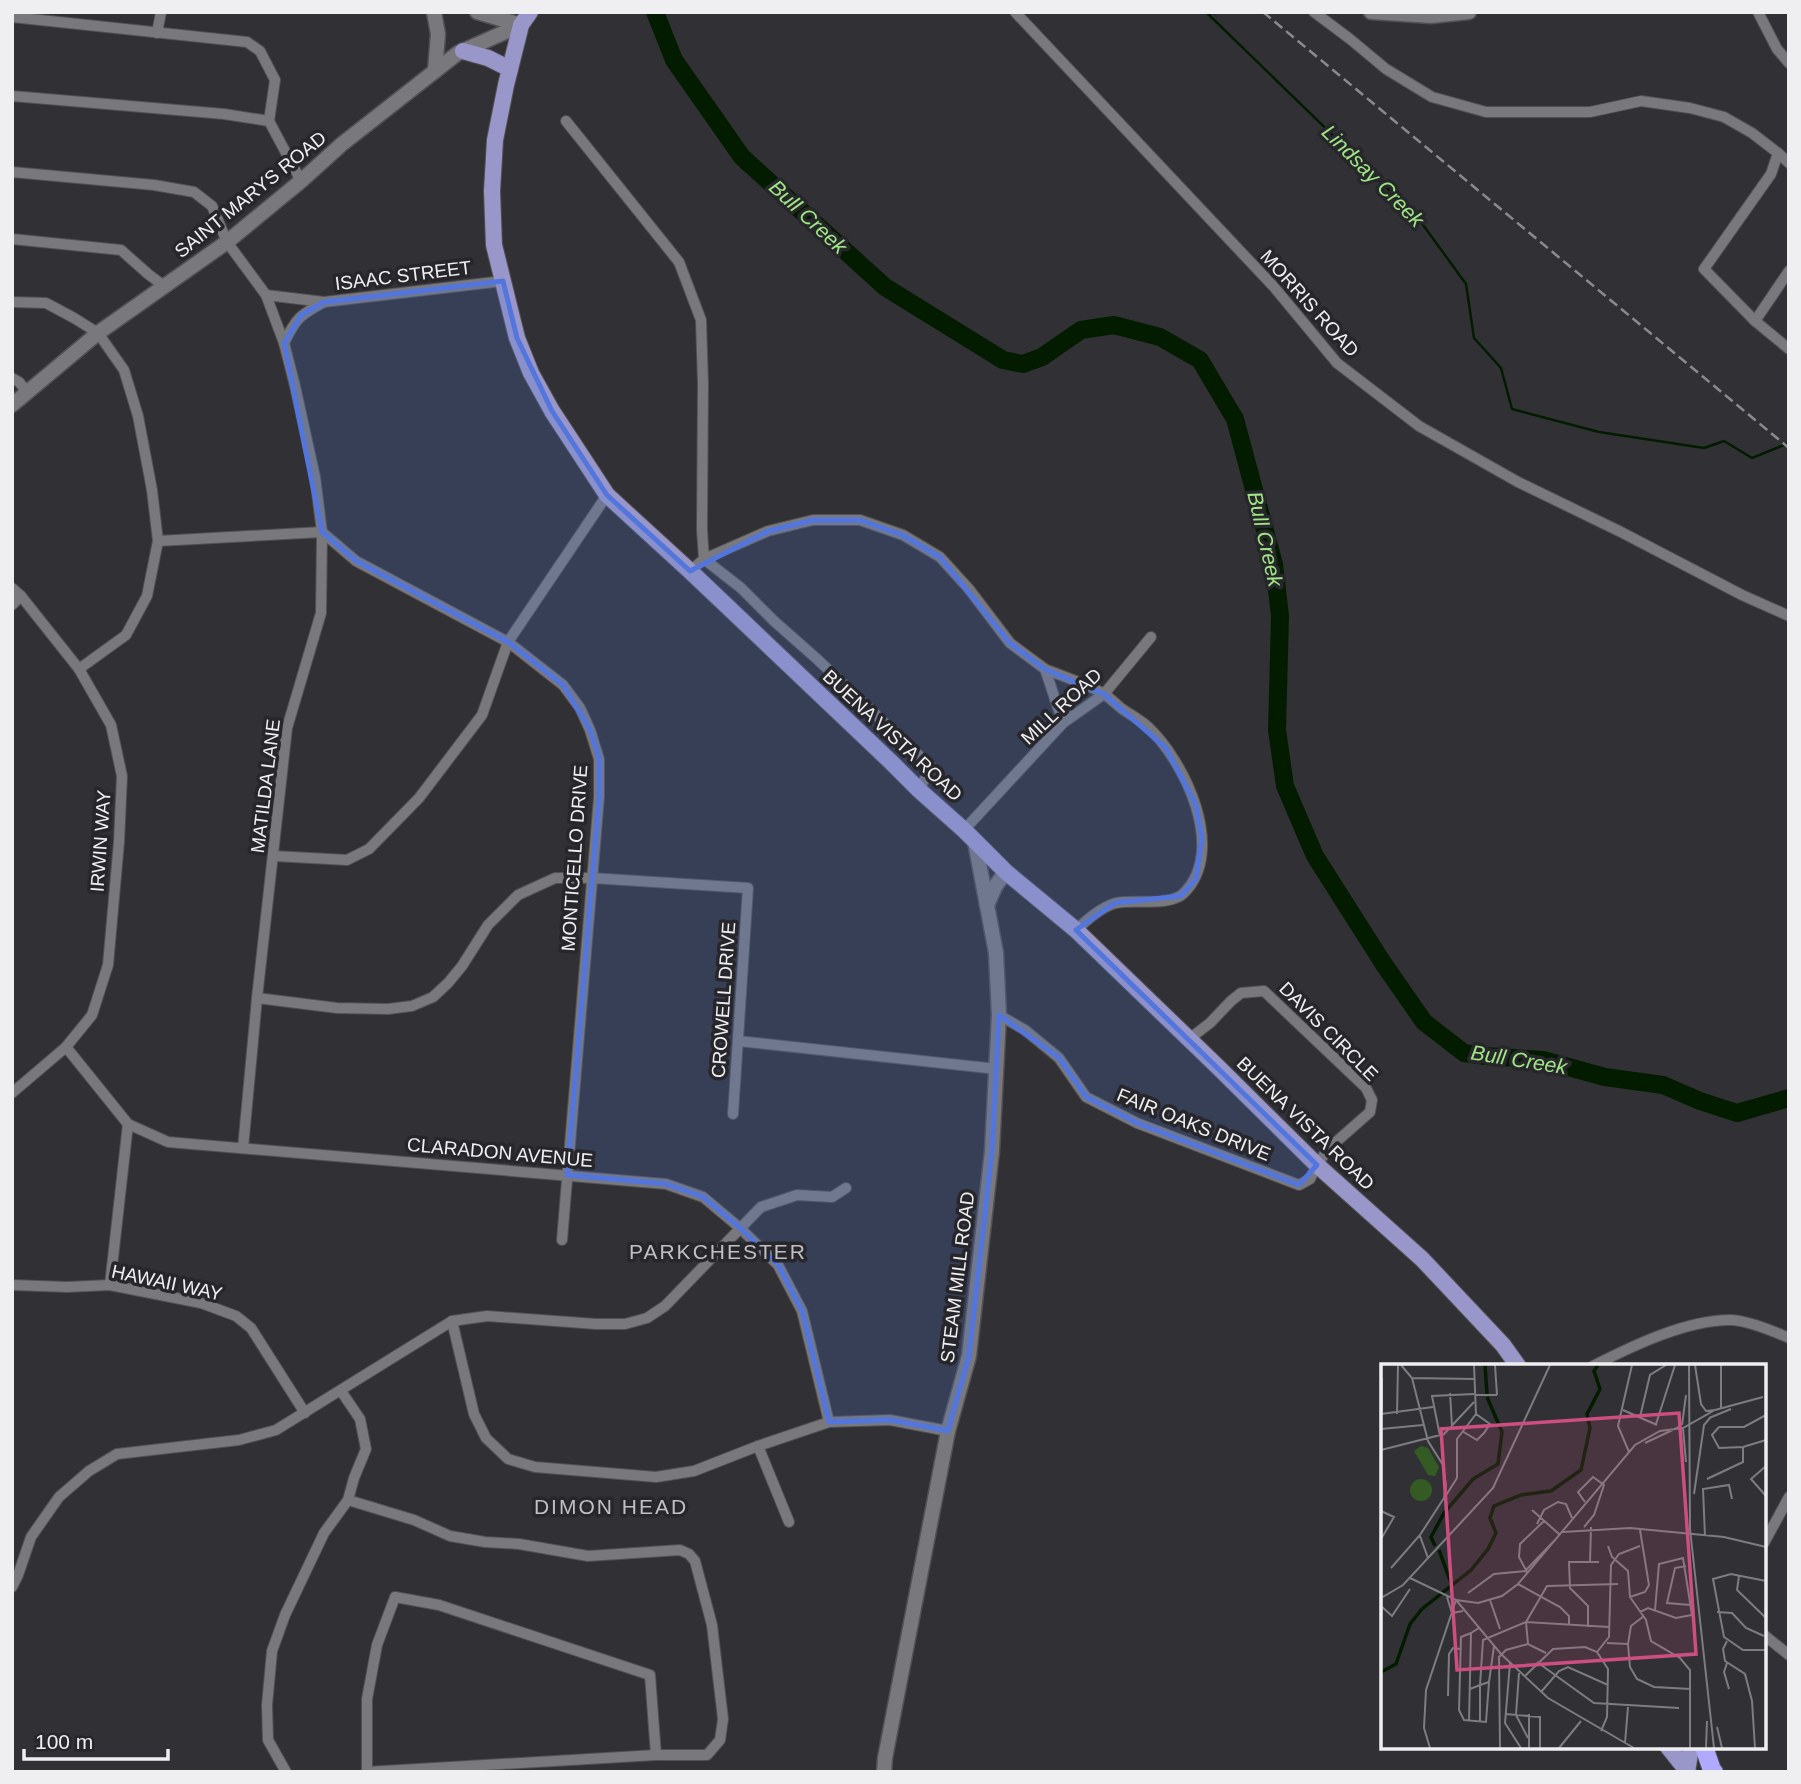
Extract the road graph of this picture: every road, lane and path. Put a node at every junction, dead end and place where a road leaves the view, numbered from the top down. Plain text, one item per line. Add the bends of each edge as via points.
1 (161, 12) edge
2 (434, 12) edge
3 (477, 12) edge
4 (1015, 12) edge
5 (1314, 12) edge
6 (1371, 12) edge
7 (1469, 12) edge
8 (1758, 12) edge
9 (12, 18) edge
10 (526, 19) edge
11 (157, 33) junction
12 (463, 51) junction
13 (1789, 63) edge
14 (510, 69) junction
15 (435, 71) junction
16 (12, 96) edge
17 (269, 121) junction
18 (566, 121) dead end
19 (1778, 153) junction
20 (1789, 163) edge
21 (12, 172) edge
22 (301, 181) junction
23 (12, 239) edge
24 (227, 242) junction
25 (1789, 271) edge
26 (503, 281) junction
27 (164, 286) junction
28 (266, 295) junction
29 (12, 302) edge
30 (324, 302) junction
31 (1755, 321) junction
32 (98, 333) junction
33 (284, 343) junction
34 (1785, 346) edge
35 (12, 378) edge
36 (28, 393) junction
37 (12, 405) edge
38 (607, 495) junction
39 (322, 532) junction
40 (158, 541) junction
41 (704, 559) junction
42 (690, 571) junction
43 (12, 588) edge
44 (21, 596) junction
45 (12, 605) edge
46 (1789, 616) edge
47 (1151, 637) dead end
48 (509, 642) junction
49 (79, 669) junction
50 (1045, 670) junction
51 (1104, 694) junction
52 (1063, 723) junction
53 (919, 790) junction
54 (969, 836) junction
55 (274, 856) junction
56 (1006, 872) junction
57 (592, 878) junction
58 (987, 906) junction
59 (1076, 930) junction
60 (257, 998) junction
61 (999, 1015) junction
62 (1189, 1039) junction
63 (738, 1041) junction
64 (66, 1047) junction
65 (997, 1069) junction
66 (12, 1093) edge
67 (733, 1114) dead end
68 (128, 1124) junction
69 (243, 1148) junction
70 (1317, 1165) junction
71 (567, 1175) junction
72 (846, 1188) dead end
73 (740, 1228) junction
74 (562, 1240) dead end
75 (12, 1285) edge
76 (110, 1285) junction
77 (452, 1321) junction
78 (1789, 1338) edge
79 (1517, 1364) edge
80 (1597, 1364) edge
81 (341, 1391) junction
82 (305, 1413) junction
83 (829, 1422) junction
84 (948, 1431) junction
85 (758, 1446) junction
86 (1789, 1497) edge
87 (348, 1500) junction
88 (789, 1522) dead end
89 (1766, 1539) edge
90 (12, 1587) edge
91 (1766, 1637) edge
92 (1789, 1655) edge
93 (1670, 1749) edge
94 (1690, 1749) edge
95 (1705, 1749) edge
96 (656, 1755) junction
97 (885, 1765) edge
98 (1687, 1771) edge
99 (286, 1772) edge
100 (367, 1772) edge
101 (1714, 1772) edge

1 - 11 street
2 - 15 street via 438,34
3 - 10 street
4 - 46 street, MORRIS ROAD via 1274,287 1337,363 1419,426 1507,476
5 - 19 street via 1386,69 1432,97 1486,112 1590,112 1641,101 1690,108 1724,117
6 - 7 street via 1431,16
8 - 13 street
9 - 11 street
10 - 12 street, SAINT MARYS ROAD
10 - 14 main road, BUENA VISTA ROAD
11 - 17 street via 247,42 260,51 275,80
12 - 14 main road
12 - 15 street, SAINT MARYS ROAD
14 - 26 main road, BUENA VISTA ROAD via 495,140 492,191 494,245
15 - 22 street, SAINT MARYS ROAD
16 - 17 street
17 - 22 street
18 - 41 street via 679,262 701,320
19 - 20 street
19 - 31 street via 1771,174 1703,269
21 - 24 street, MATILDA LANE via 194,192 212,206
22 - 24 street, SAINT MARYS ROAD
23 - 27 street via 121,250
24 - 27 street, SAINT MARYS ROAD
24 - 28 street, MATILDA LANE
25 - 31 street
26 - 30 street, ISAAC STREET
26 - 38 main road, BUENA VISTA ROAD via 531,373
27 - 32 street, SAINT MARYS ROAD
28 - 30 street
28 - 33 street, MATILDA LANE
29 - 32 street via 46,303
30 - 33 street, ISAAC STREET via 300,315
31 - 34 street
32 - 36 street, SAINT MARYS ROAD
32 - 40 street via 124,370 140,429
33 - 39 street, MATILDA LANE via 315,477
35 - 36 street
36 - 37 street, SAINT MARYS ROAD
38 - 42 main road, BUENA VISTA ROAD
38 - 48 street
39 - 40 street
39 - 48 street, MONTICELLO DRIVE via 356,561
39 - 55 street, MATILDA LANE via 321,613 287,729
40 - 49 street via 147,596 126,635
41 - 42 street
41 - 50 street via 779,528 813,520 860,520 904,535 940,557 1010,643
41 - 53 street via 741,588 931,767
42 - 53 main road, BUENA VISTA ROAD
43 - 44 street, IRWIN WAY
44 - 45 street
44 - 49 street, IRWIN WAY
47 - 51 street, MILL ROAD
48 - 55 street via 482,715 419,798 369,849 346,860
48 - 57 street, MONTICELLO DRIVE via 563,685 590,730 599,758
49 - 64 street, IRWIN WAY via 111,725 122,776 108,965 92,1015
50 - 51 street
50 - 52 street
51 - 52 street, MILL ROAD
51 - 59 street via 1146,725 1166,748 1196,805 1202,859 1196,879 1181,896 1115,903
52 - 54 street, MILL ROAD
53 - 54 main road, BUENA VISTA ROAD
54 - 56 main road, BUENA VISTA ROAD
54 - 58 street, STEAM MILL ROAD
55 - 60 street, MATILDA LANE
56 - 58 street
56 - 59 main road, BUENA VISTA ROAD
57 - 60 street via 555,878 518,895 488,925 448,983 433,997 412,1006 337,1008
57 - 63 street, CROWELL DRIVE via 748,888
57 - 71 street, MONTICELLO DRIVE
58 - 61 street, STEAM MILL ROAD via 996,953
59 - 62 main road, BUENA VISTA ROAD
60 - 69 street, MATILDA LANE
61 - 65 street, STEAM MILL ROAD
61 - 70 street, FAIR OAKS DRIVE via 1059,1058 1086,1097 1137,1123 1299,1185 1310,1179
62 - 70 main road, BUENA VISTA ROAD
62 - 70 street, DAVIS CIRCLE via 1241,993 1264,991 1366,1088 1372,1100 1370,1112 1328,1149
63 - 65 street
63 - 67 street, CROWELL DRIVE
64 - 66 street, IRWIN WAY
64 - 68 street, CLARADON AVENUE
65 - 84 street, STEAM MILL ROAD via 968,1356
68 - 69 street, CLARADON AVENUE via 168,1142
68 - 76 street
69 - 71 street, CLARADON AVENUE
70 - 79 main road, BUENA VISTA ROAD via 1422,1259
71 - 73 street, CLARADON AVENUE via 666,1184 704,1197
71 - 74 street, MONTICELLO DRIVE
72 - 73 street via 832,1197 797,1195 761,1206
73 - 77 street via 666,1306 647,1318 625,1324 486,1317
73 - 83 street, CLARADON AVENUE via 778,1265 802,1311
75 - 76 street, HAWAII WAY
76 - 82 street, HAWAII WAY via 201,1303 236,1316 251,1328
77 - 81 street
77 - 85 street via 474,1414 486,1438 508,1459 535,1467 656,1477 694,1471
78 - 80 street via 1735,1320 1703,1321
81 - 82 street
81 - 87 street via 360,1419 366,1449
82 - 90 street via 276,1430 239,1440 117,1454 59,1497 31,1537
83 - 84 street via 890,1420
83 - 85 street
84 - 97 street, STEAM MILL ROAD
85 - 88 street
86 - 89 street
87 - 96 street via 450,1536 485,1542 588,1556 680,1550 689,1554 695,1561 712,1625 723,1719 720,1740 707,1755
87 - 99 street via 324,1534 272,1651 268,1740
91 - 92 street
93 - 98 main road
94 - 98 main road
95 - 101 highway
96 - 100 street
96 - 100 street via 650,1675 439,1605 395,1597 377,1645 367,1699

